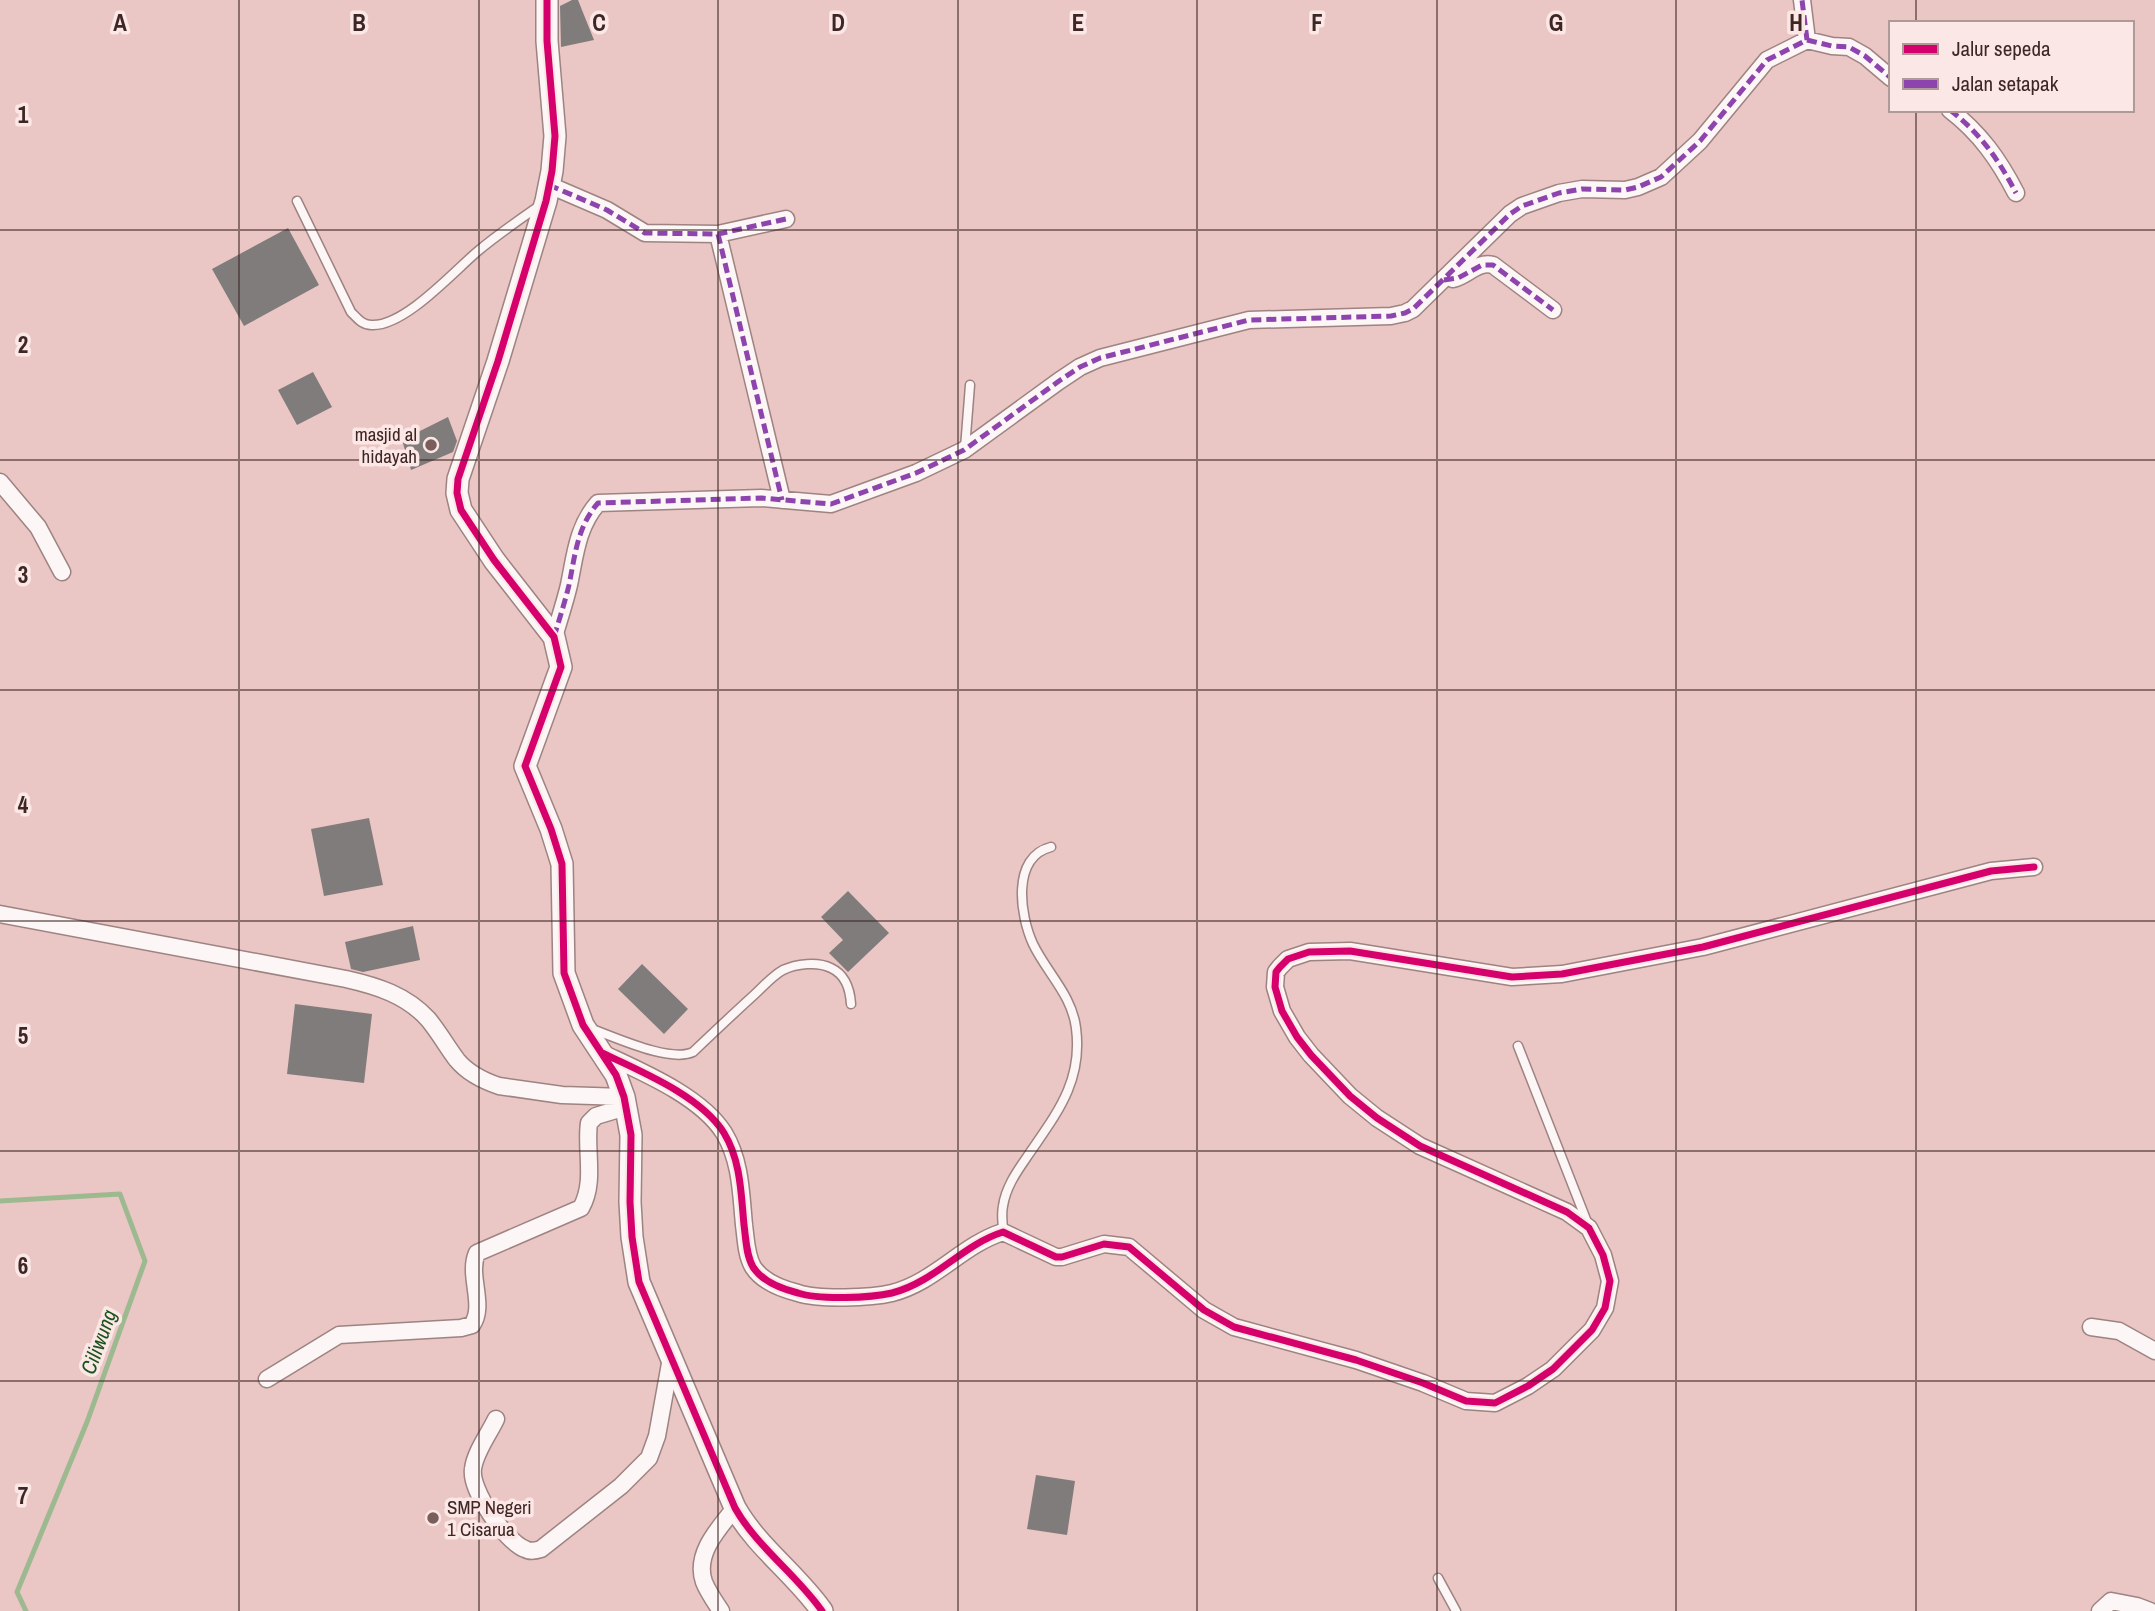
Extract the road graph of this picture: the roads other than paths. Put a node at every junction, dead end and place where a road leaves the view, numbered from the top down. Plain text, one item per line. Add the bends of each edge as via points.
1 (547, 0) edge
2 (1801, 0) edge
3 (1807, 40) junction
4 (1889, 76) edge
5 (1952, 112) edge
6 (548, 193) junction
7 (2016, 193) dead end
8 (297, 201) dead end
9 (786, 219) dead end
10 (718, 234) junction
11 (1444, 280) junction
12 (1553, 310) dead end
13 (970, 385) dead end
14 (964, 450) junction
15 (0, 482) edge
16 (782, 500) junction
17 (62, 572) dead end
18 (554, 637) junction
19 (1051, 848) dead end
20 (2034, 867) dead end
21 (0, 914) edge
22 (851, 1004) dead end
23 (583, 1025) junction
24 (1518, 1046) dead end
25 (601, 1053) junction
26 (625, 1102) junction
27 (1589, 1228) junction
28 (1003, 1232) junction
29 (2091, 1327) dead end
30 (2155, 1351) edge
31 (671, 1355) junction
32 (267, 1380) dead end
33 (496, 1419) dead end
34 (735, 1508) junction
35 (1438, 1578) dead end
36 (721, 1611) edge
37 (822, 1611) edge
38 (1456, 1611) edge
39 (2100, 1611) edge
40 (2150, 1611) edge

1 - 6 street via 555,136
2 - 3 street
3 - 4 street via 1849,47
3 - 11 street via 1767,60 1700,141 1661,177 1625,190 1582,189 1522,206
5 - 7 street via 1991,149
6 - 8 lane via 408,312 369,326 351,312
6 - 10 street via 607,210 645,233
6 - 18 street via 457,493 461,510 494,561
9 - 10 street
10 - 16 street
11 - 12 street via 1493,265
11 - 14 street via 1405,313 1249,320 1100,358 1059,381
13 - 14 lane
14 - 16 street via 831,504
15 - 17 street via 38,527
16 - 18 street via 598,503 575,546
18 - 23 street via 561,667 525,766 562,864 563,967
19 - 28 lane via 1037,855 1025,871 1023,905 1034,946 1073,1014 1075,1071 1067,1094 1010,1182 1002,1207
20 - 27 street via 1991,871 1703,947 1562,974 1512,977 1350,951 1309,952 1280,967 1275,979 1277,996 1297,1037 1368,1111 1420,1146 1567,1212
21 - 26 street via 381,988 417,1009 457,1060 491,1083
22 - 23 lane via 849,989 839,974 805,964 777,974 688,1054 632,1043
23 - 25 street
24 - 27 lane
25 - 26 street via 616,1075
25 - 28 street via 671,1087 719,1125 737,1164 748,1255 756,1270 793,1292 816,1297 890,1293 927,1279 988,1237
26 - 31 street via 631,1135 635,1262
26 - 32 street via 589,1123 589,1175 581,1208 477,1253 477,1314 472,1325 339,1335
27 - 28 street via 1610,1281 1605,1308 1592,1330 1553,1369 1495,1403 1466,1401 1356,1360 1234,1327 1204,1310 1129,1247 1104,1244 1062,1257
29 - 30 street via 2119,1331
31 - 33 street via 649,1458 541,1549 529,1551 509,1537 484,1503 473,1477 475,1461
31 - 34 street
34 - 36 street via 704,1554 703,1580
34 - 37 street
35 - 38 lane
39 - 40 street via 2111,1601

